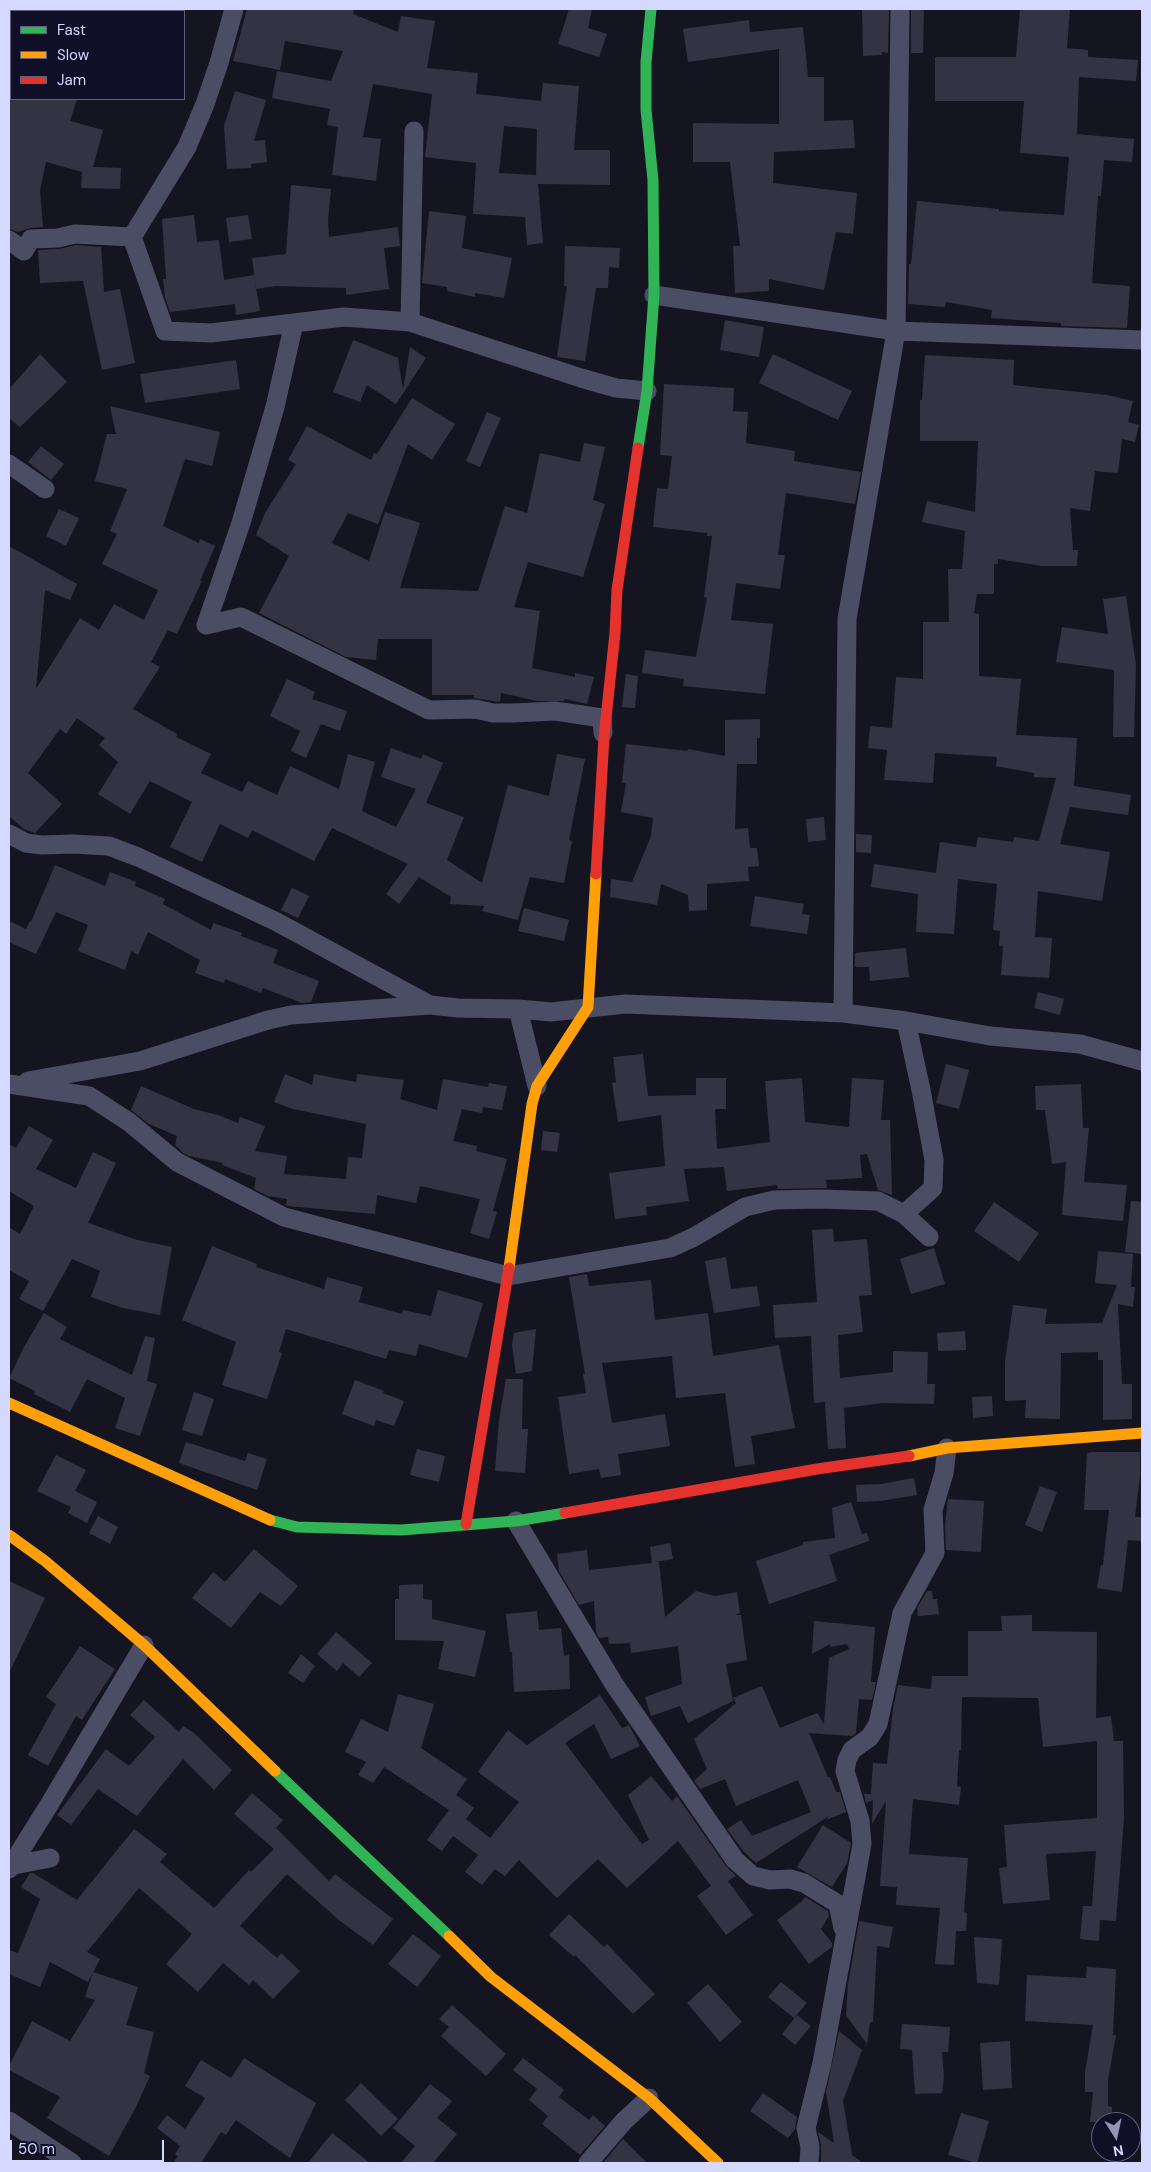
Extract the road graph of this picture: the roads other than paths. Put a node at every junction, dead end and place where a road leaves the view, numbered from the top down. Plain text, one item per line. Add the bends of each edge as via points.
1 (234, 9) edge
2 (651, 9) edge
3 (900, 9) edge
4 (414, 131) dead end
5 (132, 237) junction
6 (9, 240) edge
7 (654, 295) junction
8 (410, 322) junction
9 (294, 323) junction
10 (896, 331) junction
11 (1142, 340) edge
12 (647, 391) junction
13 (9, 464) edge
14 (45, 489) dead end
15 (604, 737) junction
16 (9, 834) edge
17 (430, 1005) junction
18 (588, 1007) junction
19 (518, 1008) junction
20 (843, 1013) junction
21 (906, 1021) junction
22 (1142, 1061) edge
23 (9, 1084) edge
24 (537, 1086) junction
25 (904, 1214) junction
26 (929, 1237) dead end
27 (508, 1276) junction
28 (9, 1403) edge
29 (1142, 1433) edge
30 (947, 1448) junction
31 (516, 1521) junction
32 (466, 1524) junction
33 (9, 1535) edge
34 (144, 1645) junction
35 (50, 1858) dead end
36 (9, 1867) edge
37 (845, 1934) junction
38 (649, 2098) junction
39 (9, 2121) edge
40 (72, 2163) edge
41 (588, 2163) edge
42 (718, 2163) edge
43 (808, 2163) edge

1 - 5 street via 219,63 187,147
2 - 7 street via 646,110 653,180
3 - 10 street
4 - 8 street
5 - 6 street via 75,234 31,239 24,251
5 - 9 street via 165,331 211,333
7 - 10 street
7 - 12 street
8 - 9 street via 344,317
8 - 12 street via 581,378 616,388
9 - 15 street via 275,407 241,523 206,625 240,618 429,710 579,714 602,718
10 - 11 street
10 - 20 street via 847,619
12 - 15 street via 617,590
13 - 14 street
15 - 18 street
16 - 17 street via 42,845 109,846 138,857 275,920
17 - 19 street
17 - 23 street via 291,1015 140,1061
18 - 19 street via 551,1012
18 - 20 street via 625,1004
18 - 24 street
19 - 24 street
20 - 21 street
21 - 22 street via 990,1036 1080,1044
21 - 25 street via 934,1160 933,1188
23 - 27 street via 89,1096 129,1122 177,1162 284,1217
24 - 27 street via 530,1113
25 - 26 street
25 - 27 street via 878,1201 774,1200 745,1207 694,1238 670,1248
27 - 32 street
28 - 32 street via 264,1518 297,1527 401,1530
29 - 30 street
30 - 31 street
30 - 37 street via 944,1473 933,1510 935,1553 902,1613 878,1724 870,1737 852,1750 847,1760 846,1771 860,1820 862,1844
31 - 32 street
31 - 37 street via 614,1684 735,1860 753,1876 804,1883 838,1904
33 - 34 street via 45,1561
34 - 36 street
34 - 38 street via 491,1977
35 - 36 street
37 - 43 street via 822,2063 806,2128 810,2147
38 - 41 street
38 - 42 street
39 - 40 street

